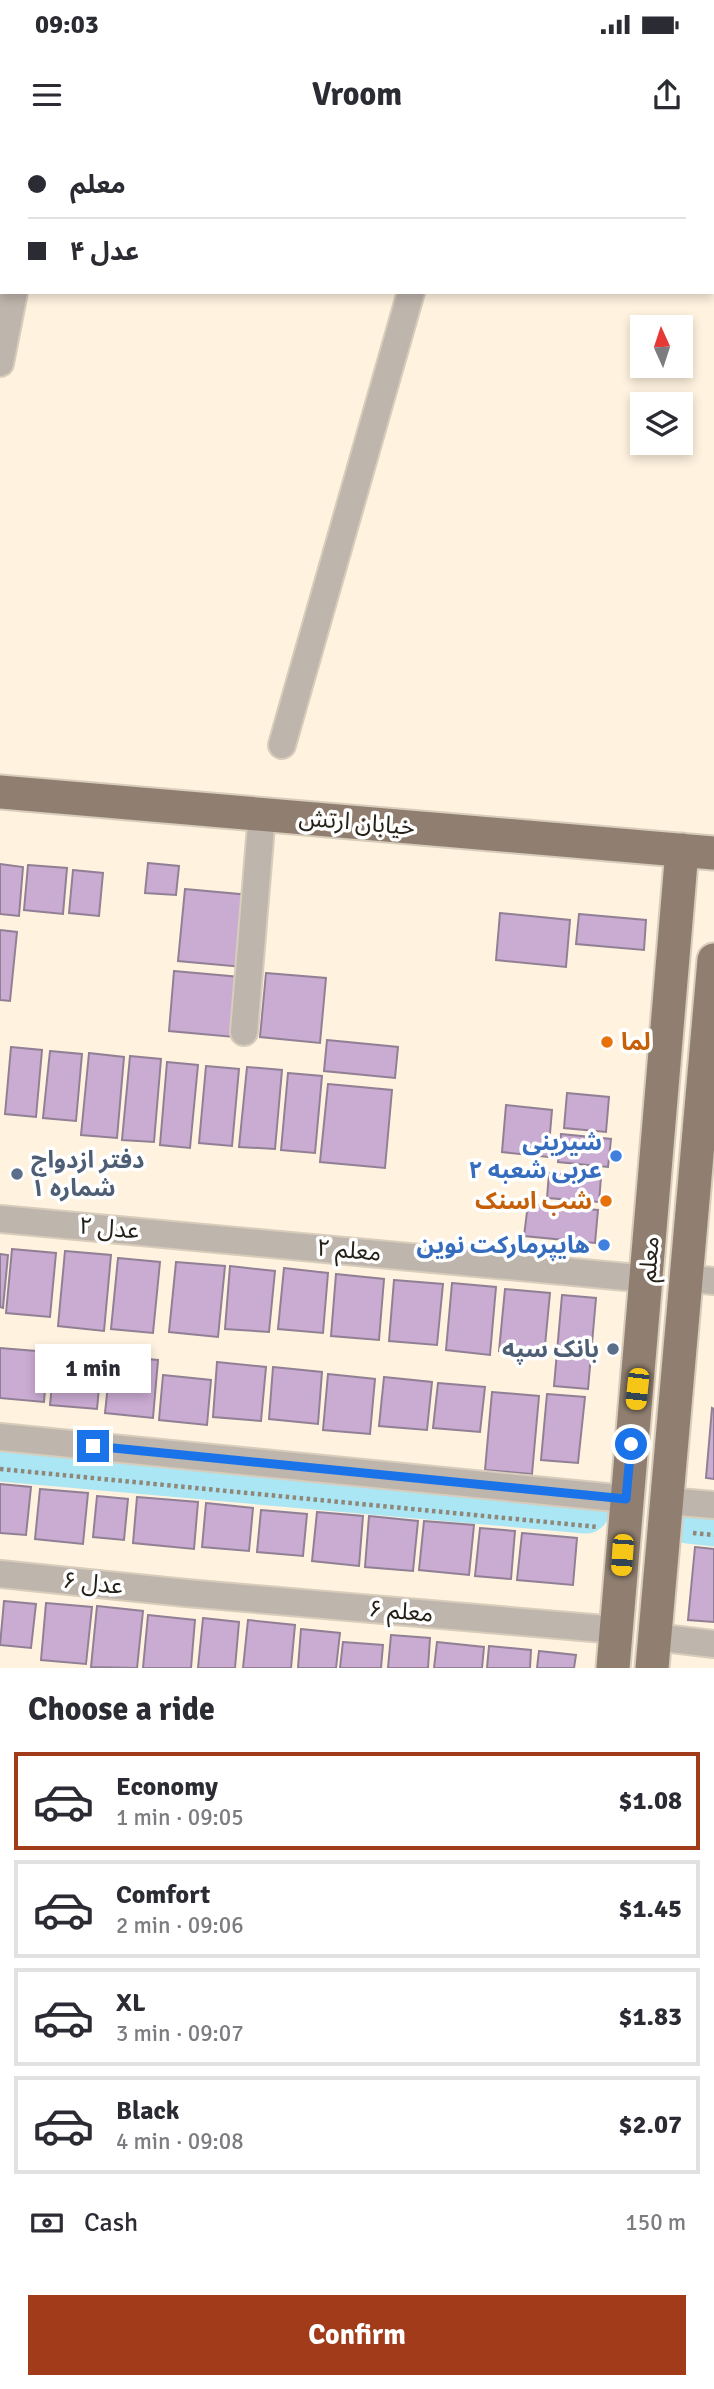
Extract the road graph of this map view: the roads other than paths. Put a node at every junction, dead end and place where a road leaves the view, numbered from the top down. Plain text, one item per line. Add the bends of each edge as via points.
1 (15, 294) edge
2 (410, 294) edge
3 (0, 363) edge
4 (282, 745) dead end
5 (0, 792) edge
6 (262, 814) junction
7 (698, 851) edge
8 (714, 960) edge
9 (244, 1032) dead end
10 (0, 1219) edge
11 (218, 1238) joint
12 (648, 1279) junction
13 (700, 1279) edge
14 (0, 1437) edge
15 (667, 1501) junction
16 (714, 1505) edge
17 (625, 1514) junction
18 (0, 1574) edge
19 (186, 1592) joint
20 (616, 1630) junction
21 (714, 1644) edge
22 (654, 1653) edge
23 (613, 1668) edge

1 - 3 street
2 - 4 street
5 - 6 main road, خیابان ارتش
6 - 7 main road, خیابان ارتش
6 - 9 street
7 - 12 main road, معلم
8 - 13 main road, معلم
10 - 11 street, عدل ۲
11 - 12 street, معلم ۲
12 - 17 main road, معلم
13 - 15 main road, معلم
14 - 17 street via 198,1457
15 - 16 street
15 - 22 main road, معلم
17 - 20 main road, معلم
18 - 19 street, عدل ۶
19 - 20 street, معلم ۶
20 - 23 main road, معلم
21 - 22 street

